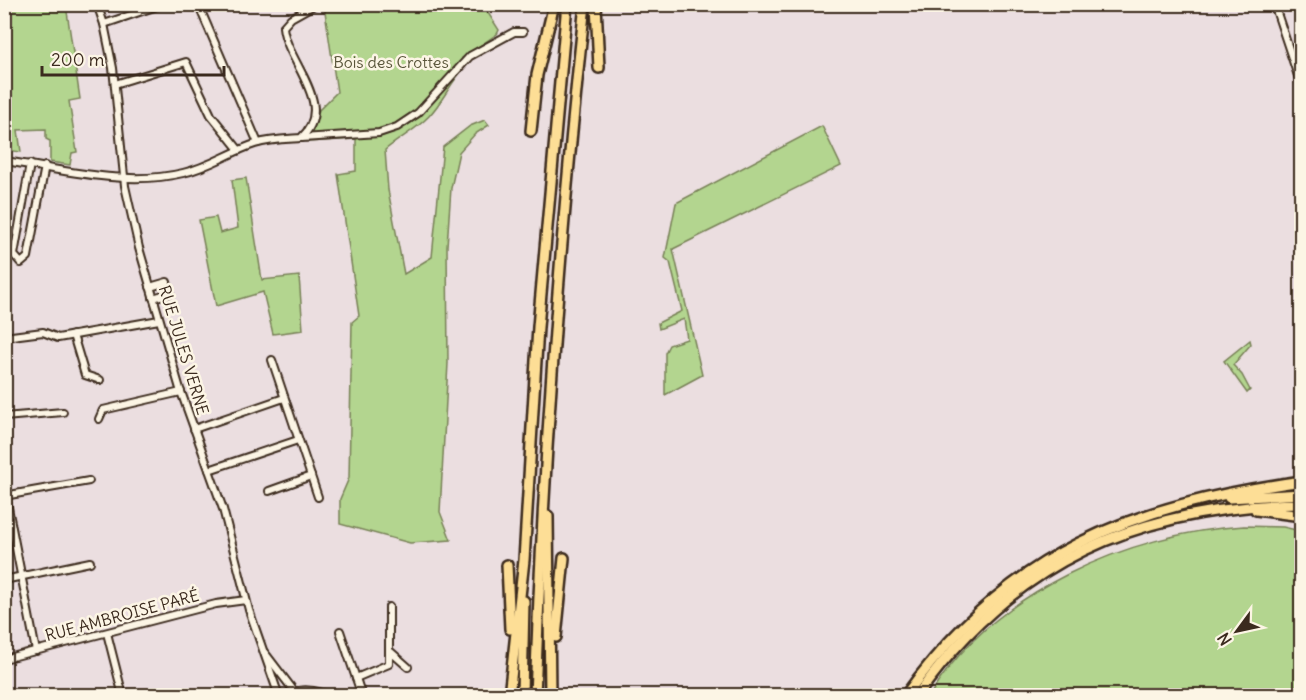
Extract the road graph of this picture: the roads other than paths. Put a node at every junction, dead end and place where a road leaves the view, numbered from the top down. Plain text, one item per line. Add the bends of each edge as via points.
1 (97, 4) edge
2 (163, 4) edge
3 (198, 4) edge
4 (316, 4) edge
5 (554, 4) edge
6 (567, 4) edge
7 (585, 4) edge
8 (596, 4) edge
9 (1274, 4) edge
10 (104, 24) junction
11 (523, 32) dead end
12 (599, 68) dead end
13 (115, 84) junction
14 (1302, 88) edge
15 (531, 131) dead end
16 (301, 138) junction
17 (258, 143) junction
18 (239, 150) junction
19 (4, 160) edge
20 (30, 164) junction
21 (45, 166) junction
22 (124, 177) junction
23 (150, 287) junction
24 (153, 297) junction
25 (159, 320) junction
26 (73, 335) junction
27 (4, 337) edge
28 (272, 360) dead end
29 (100, 380) dead end
30 (181, 392) junction
31 (284, 398) junction
32 (63, 412) dead end
33 (4, 417) edge
34 (99, 419) dead end
35 (194, 429) junction
36 (298, 440) junction
37 (548, 445) junction
38 (209, 470) junction
39 (311, 476) junction
40 (89, 481) dead end
41 (1302, 481) edge
42 (4, 487) edge
43 (269, 491) dead end
44 (1302, 494) edge
45 (5, 496) edge
46 (318, 497) dead end
47 (1302, 504) edge
48 (1234, 507) junction
49 (1152, 513) junction
50 (1302, 516) edge
51 (564, 558) dead end
52 (524, 560) junction
53 (90, 562) dead end
54 (507, 565) dead end
55 (21, 577) junction
56 (4, 580) edge
57 (246, 600) junction
58 (388, 607) dead end
59 (340, 631) dead end
60 (107, 633) junction
61 (36, 651) junction
62 (391, 652) junction
63 (264, 653) junction
64 (4, 659) edge
65 (512, 665) junction
66 (408, 668) dead end
67 (356, 678) junction
68 (294, 691) junction
69 (555, 693) edge
70 (123, 696) edge
71 (279, 696) edge
72 (285, 696) edge
73 (331, 696) edge
74 (362, 696) edge
75 (509, 696) edge
76 (522, 696) edge
77 (535, 696) edge
78 (905, 696) edge
79 (917, 696) edge

1 - 10 street, RUE JULES VERNE
2 - 10 street
3 - 17 street
4 - 16 street via 283,27 313,98 314,115
5 - 15 highway via 537,75
6 - 52 highway via 538,327
7 - 37 highway via 566,192
8 - 12 highway
9 - 14 street
10 - 13 street, RUE JULES VERNE
11 - 16 street via 470,56 418,113 397,127 379,133
13 - 18 street via 186,62 211,115
13 - 22 street, RUE JULES VERNE
16 - 17 street
17 - 18 street
18 - 22 street via 224,160 184,173
19 - 20 street
20 - 21 street
20 - 21 street via 14,255 21,263 28,257
21 - 22 street
22 - 23 street, RUE JULES VERNE
23 - 24 street, RUE JULES VERNE
23 - 24 street via 167,282 170,293
24 - 25 street, RUE JULES VERNE
25 - 26 street
25 - 30 street, RUE JULES VERNE
26 - 27 street via 58,338 44,332
26 - 29 street via 85,375
28 - 31 street
30 - 34 street via 103,410
30 - 35 street, RUE JULES VERNE
31 - 35 street
31 - 36 street
32 - 33 street
35 - 38 street, RUE JULES VERNE
36 - 38 street
36 - 39 street
37 - 69 highway
37 - 77 highway
38 - 57 street, RUE JULES VERNE
39 - 43 street
39 - 46 street
40 - 45 street
41 - 49 highway via 1220,494
42 - 45 street
44 - 49 highway via 1226,498
45 - 55 street
47 - 48 highway
48 - 50 highway
48 - 79 highway via 1149,524 1088,548 1047,570 985,617 949,654
49 - 78 highway via 1087,538 1016,579 959,629
51 - 69 highway
52 - 65 highway
52 - 76 highway
53 - 55 street
54 - 65 highway
55 - 56 street
55 - 61 street
57 - 60 street, RUE AMBROISE PARÉ via 216,604
57 - 63 street, RUE JULES VERNE
58 - 62 street
59 - 67 street
60 - 61 street, RUE AMBROISE PARÉ
60 - 70 street
61 - 64 street, RUE AMBROISE PARÉ
62 - 66 street
62 - 67 street via 385,668
63 - 68 street
63 - 71 street, RUE JULES VERNE
65 - 75 highway
67 - 74 street
68 - 72 street
68 - 73 street via 320,691

